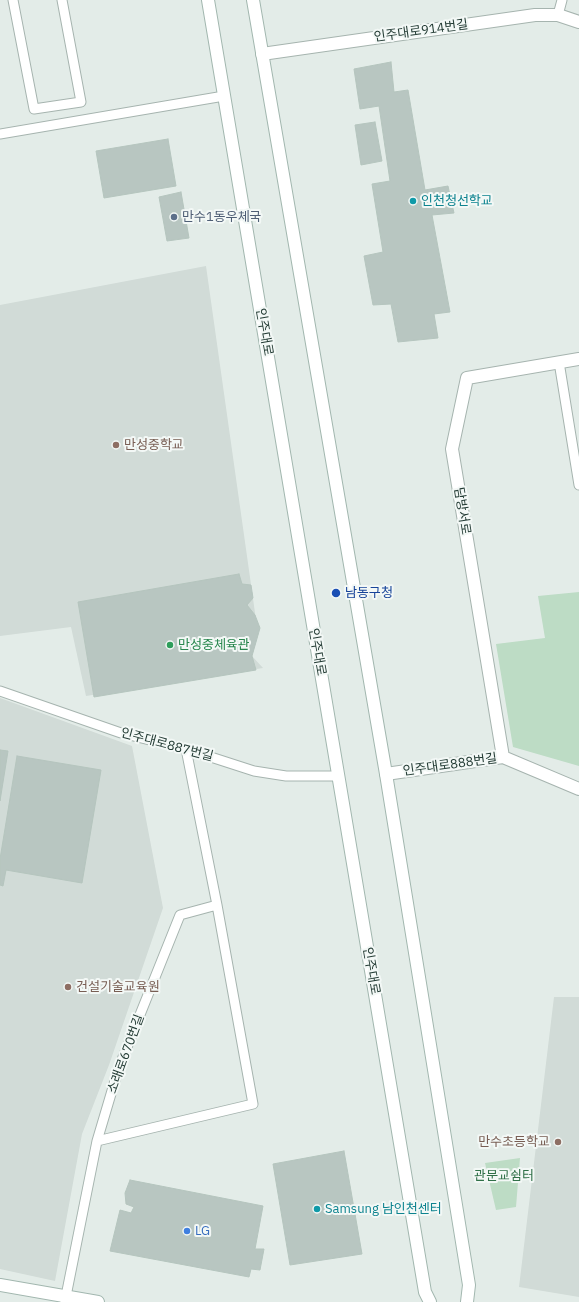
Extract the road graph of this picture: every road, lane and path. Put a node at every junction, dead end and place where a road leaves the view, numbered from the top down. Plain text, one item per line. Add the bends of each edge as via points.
1 (13, 0) edge
2 (62, 0) edge
3 (208, 0) edge
4 (253, 0) edge
5 (562, 0) edge
6 (558, 15) junction
7 (579, 22) edge
8 (262, 54) junction
9 (224, 96) junction
10 (0, 134) edge
11 (579, 359) edge
12 (559, 362) junction
13 (579, 485) edge
14 (0, 691) edge
15 (186, 749) junction
16 (503, 757) junction
17 (386, 774) junction
18 (338, 776) junction
19 (579, 789) edge
20 (217, 905) junction
21 (97, 1141) junction
22 (0, 1285) edge
23 (65, 1299) edge
24 (98, 1302) edge
25 (430, 1302) edge
26 (467, 1302) edge

1 - 2 lane via 34,108 81,102
3 - 9 main road, 인주대로
4 - 8 main road
5 - 6 lane
6 - 7 main road, 인주대로914번길
6 - 8 main road, 인주대로914번길 via 535,15
8 - 17 main road
9 - 10 lane
9 - 18 main road, 인주대로
11 - 12 main road, 담방서로
12 - 13 lane
12 - 16 main road, 담방서로 via 467,378 452,449
14 - 15 lane, 인주대로887번길 via 121,733
15 - 18 lane, 인주대로887번길 via 254,771 286,776
15 - 20 lane
16 - 17 main road, 인주대로888번길
16 - 19 main road, 인주대로888번길
17 - 26 main road via 469,1285
18 - 25 main road, 인주대로 via 425,1292
20 - 21 lane, 소래로670번길 via 180,915 119,1067
20 - 21 lane via 253,1104
21 - 23 lane, 소래로670번길
22 - 23 main road
23 - 24 main road

